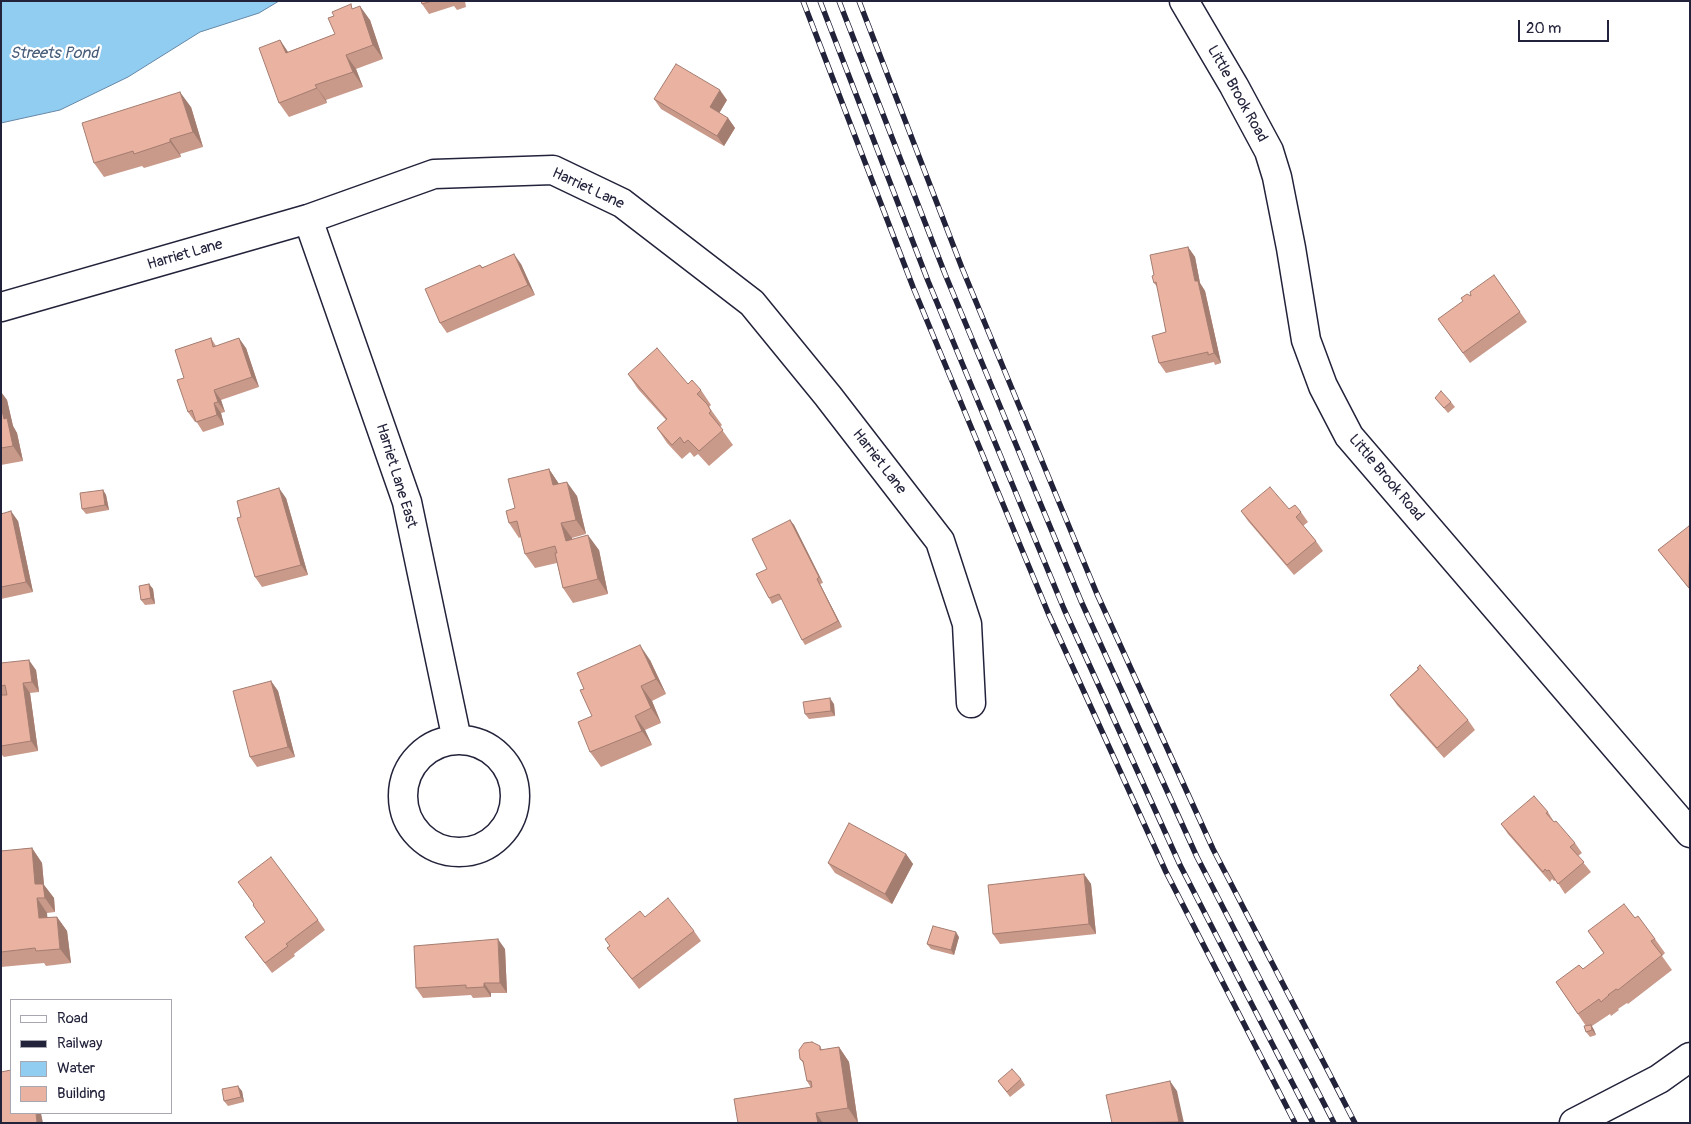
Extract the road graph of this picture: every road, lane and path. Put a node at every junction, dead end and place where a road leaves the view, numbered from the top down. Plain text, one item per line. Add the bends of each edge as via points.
1 (1184, 1) edge
2 (308, 219) junction
3 (1, 307) edge
4 (971, 703) dead end
5 (458, 740) junction
6 (1690, 833) edge
7 (1690, 1057) edge
8 (1574, 1123) edge

1 - 6 street, Little Brook Road via 1269,151 1279,186 1306,340 1349,436
2 - 3 street, Harriet Lane
2 - 4 street, Harriet Lane via 434,174 553,170 622,203 752,303 940,541 967,624
2 - 5 street, Harriet Lane East via 407,502
5 - 5 street via 436,744 418,757 406,776 402,798 407,819 420,838 439,849 460,853 482,848 500,836 512,817 516,795 510,774 498,755 480,743
7 - 8 street via 1659,1080

